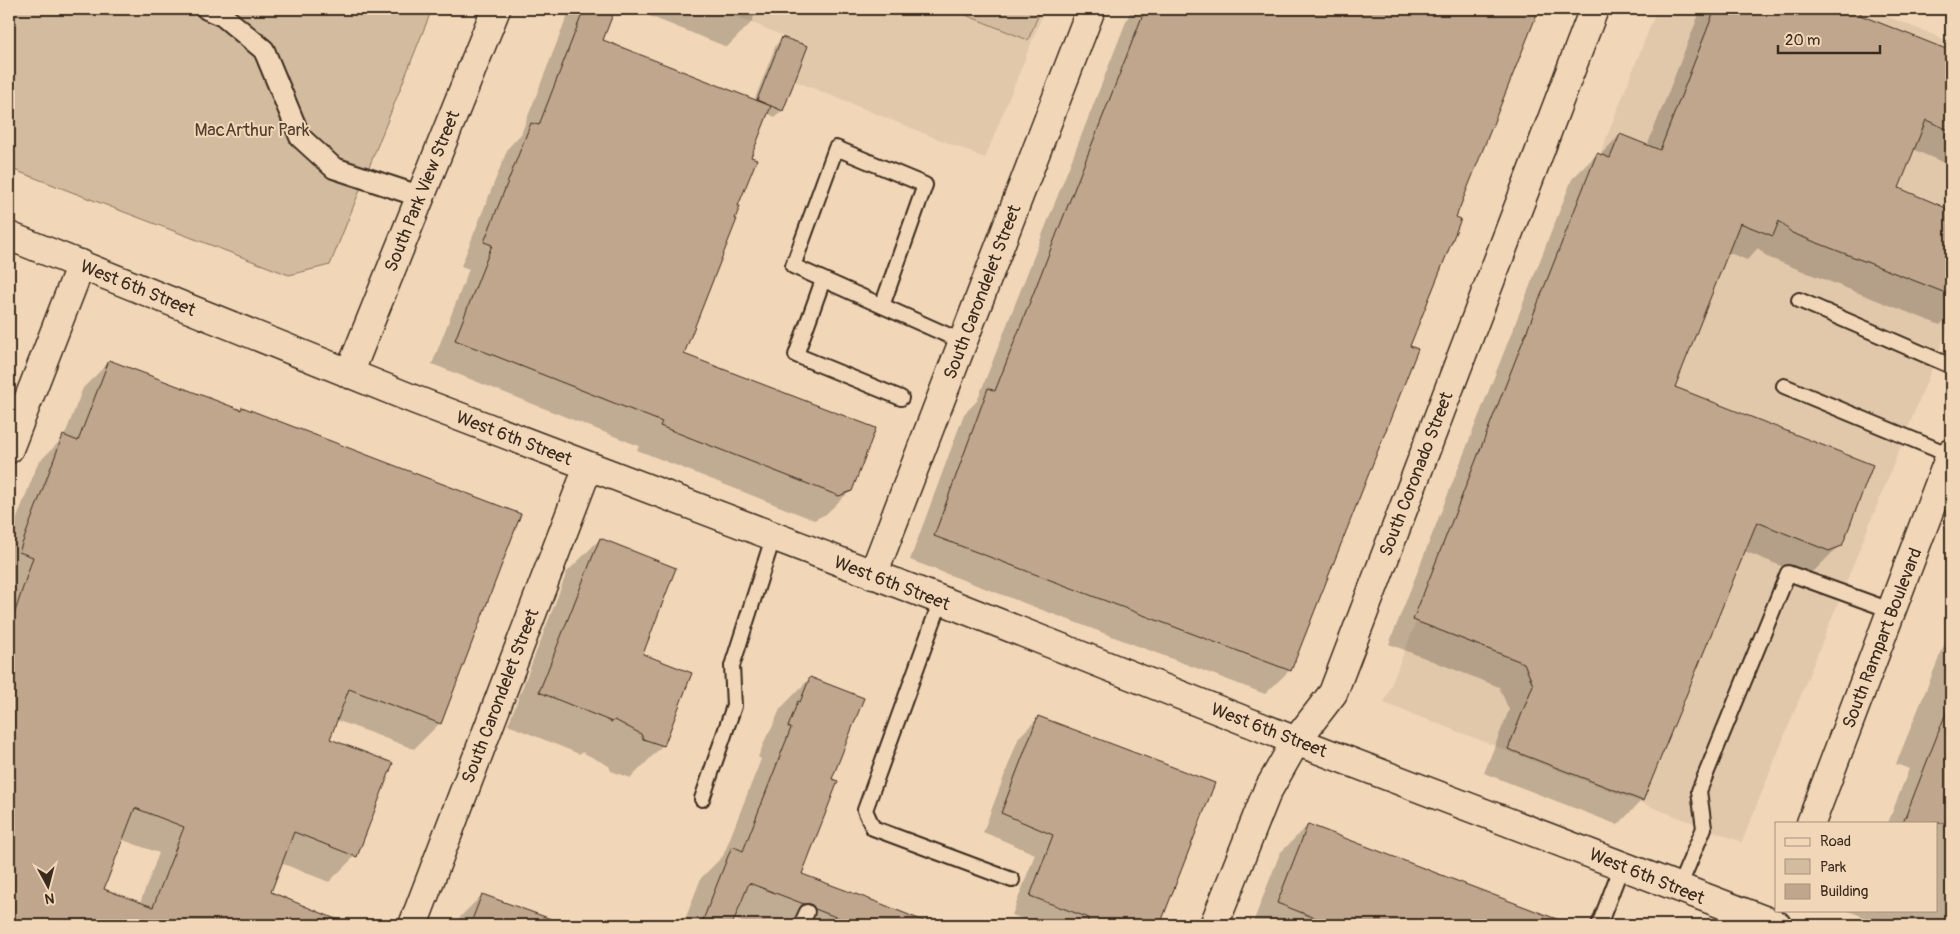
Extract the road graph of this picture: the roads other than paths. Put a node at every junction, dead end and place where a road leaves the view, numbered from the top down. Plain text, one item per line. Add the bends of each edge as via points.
1 (207, 9) edge
2 (496, 9) edge
3 (1091, 9) edge
4 (1594, 9) edge
5 (419, 196) junction
6 (9, 236) edge
7 (80, 264) junction
8 (823, 280) junction
9 (1799, 300) dead end
10 (882, 306) junction
11 (963, 342) junction
12 (1951, 366) edge
13 (349, 374) junction
14 (1784, 386) dead end
15 (901, 398) dead end
16 (9, 449) edge
17 (1951, 454) edge
18 (588, 467) junction
19 (773, 538) junction
20 (873, 575) junction
21 (940, 600) junction
22 (1893, 611) junction
23 (1296, 741) junction
24 (702, 799) dead end
25 (1811, 822) edge
26 (1622, 865) junction
27 (1012, 880) dead end
28 (1679, 887) junction
29 (807, 912) dead end
30 (1775, 921) edge
31 (413, 925) edge
32 (801, 925) edge
33 (1214, 925) edge
34 (1599, 925) edge

1 - 5 street via 223,16 264,50 300,137 334,168
2 - 5 street, South Park View Street
3 - 11 street, South Carondelet Street
4 - 23 street, South Coronado Street via 1333,693
5 - 13 street, South Park View Street
6 - 7 street, West 6th Street
7 - 13 street, West 6th Street
7 - 16 street
8 - 10 lane
8 - 10 lane via 793,266 836,148 925,185
8 - 15 lane via 796,354
9 - 12 lane
10 - 11 lane
11 - 20 street, South Carondelet Street
13 - 18 street, West 6th Street
14 - 17 lane
17 - 22 street, South Rampart Boulevard
18 - 19 street, West 6th Street
18 - 31 street, South Carondelet Street
19 - 20 street, West 6th Street
19 - 24 lane via 732,666 734,706
20 - 21 street, West 6th Street
21 - 23 street, West 6th Street
21 - 27 lane via 865,810 873,828
22 - 25 street, South Rampart Boulevard
22 - 28 lane via 1788,573 1700,791 1704,828
23 - 26 street, West 6th Street
23 - 33 street, South Coronado Street via 1267,792
26 - 28 street, West 6th Street
26 - 34 lane
28 - 30 street, West 6th Street
29 - 32 lane

